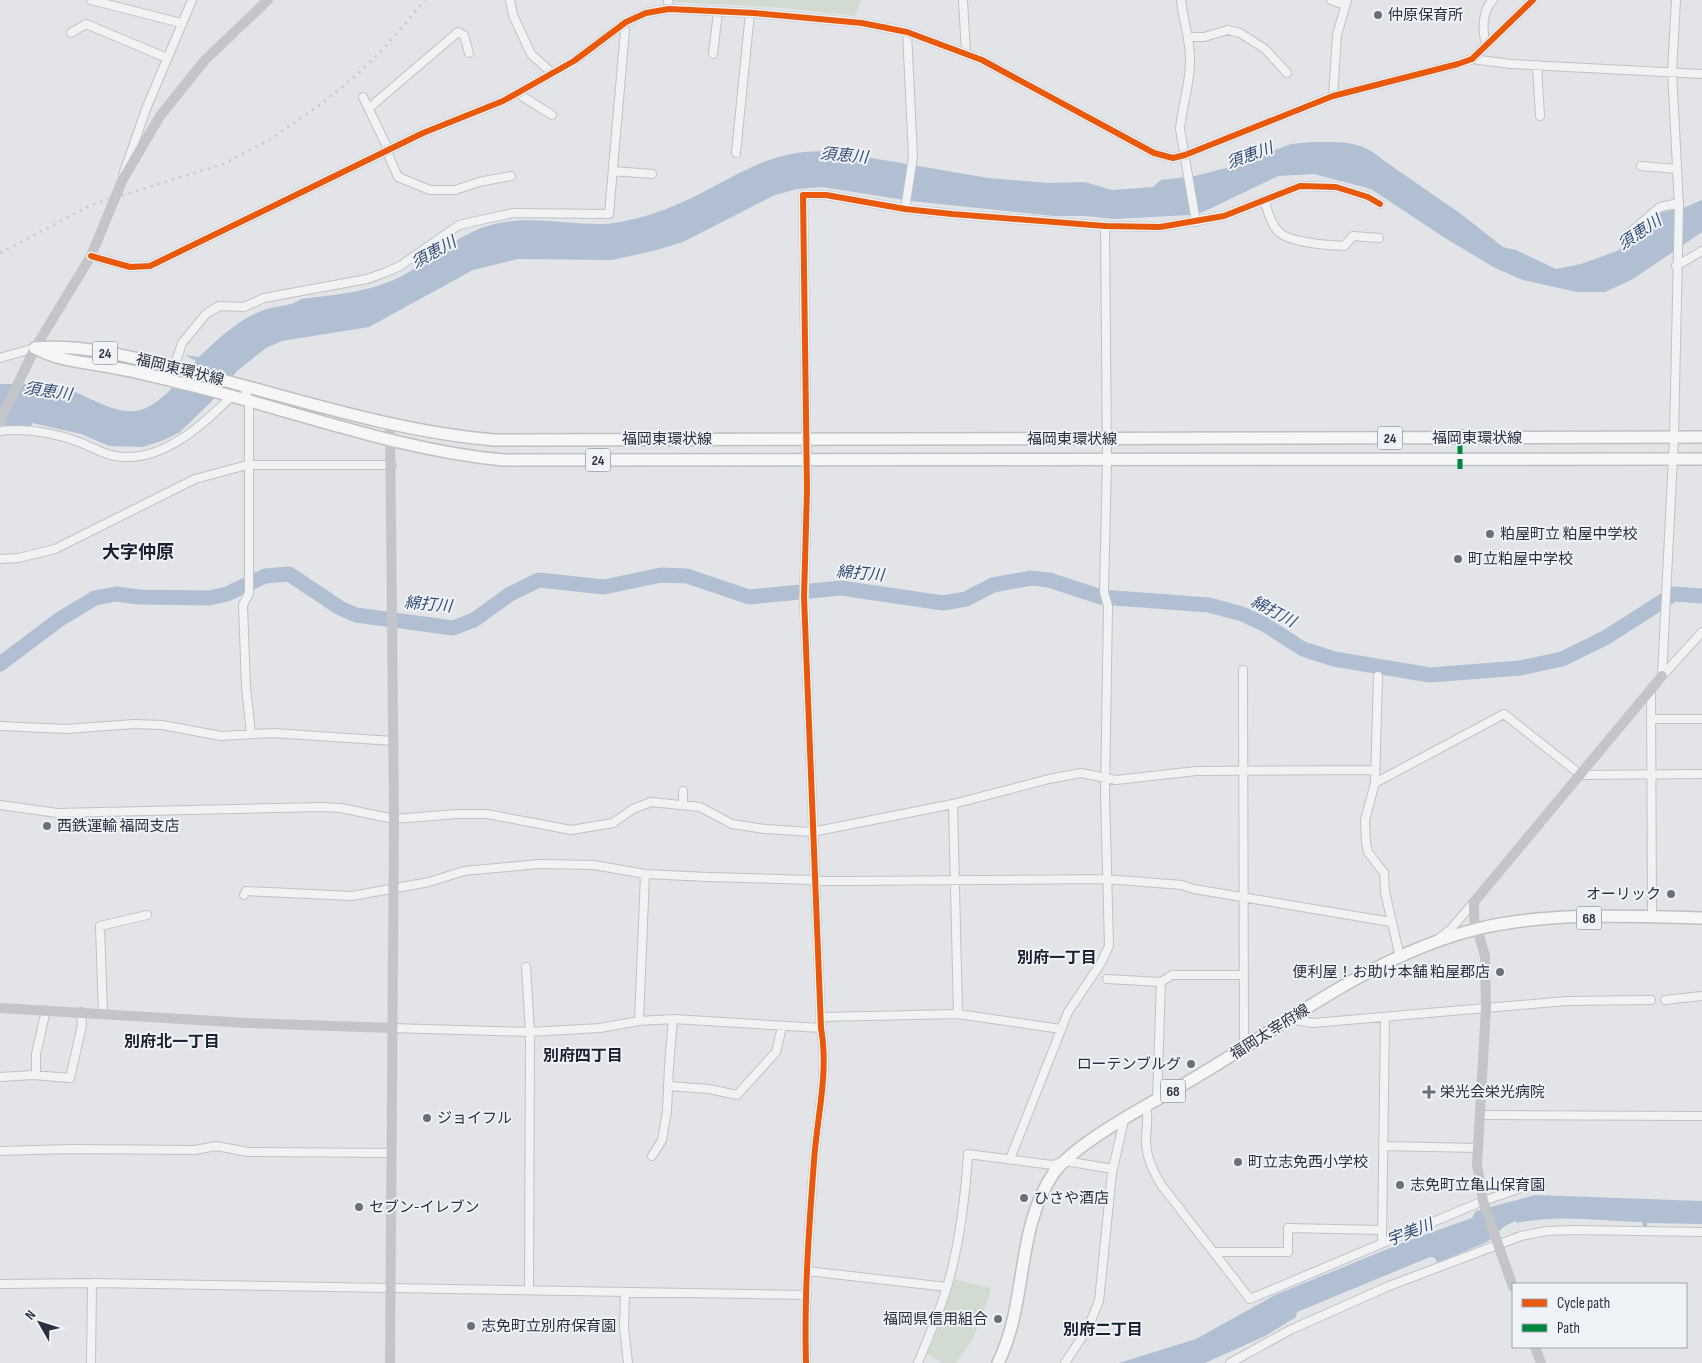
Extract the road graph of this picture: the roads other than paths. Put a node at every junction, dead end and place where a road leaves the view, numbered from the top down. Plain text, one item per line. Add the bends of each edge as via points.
1 (91, 0) edge
2 (192, 0) edge
3 (268, 0) edge
4 (510, 0) edge
5 (963, 0) edge
6 (1181, 0) edge
7 (1331, 0) edge
8 (1493, 0) edge
9 (1533, 0) edge
10 (1676, 0) edge
11 (1346, 2) edge
12 (668, 4) edge
13 (718, 12) junction
14 (750, 13) junction
15 (181, 23) junction
16 (623, 24) junction
17 (907, 32) junction
18 (70, 33) dead end
19 (1188, 38) junction
20 (1486, 45) junction
21 (469, 53) dead end
22 (966, 53) junction
23 (713, 54) dead end
24 (167, 58) junction
25 (1472, 59) junction
26 (1537, 65) junction
27 (1672, 72) junction
28 (552, 73) junction
29 (1287, 73) dead end
30 (1702, 74) edge
31 (517, 93) junction
32 (1333, 96) junction
33 (363, 97) dead end
34 (369, 108) junction
35 (146, 109) junction
36 (552, 115) dead end
37 (160, 116) junction
38 (1540, 116) dead end
39 (388, 151) junction
40 (736, 153) dead end
41 (1186, 155) junction
42 (1641, 166) dead end
43 (1677, 169) junction
44 (613, 171) junction
45 (652, 174) dead end
46 (512, 176) dead end
47 (122, 181) junction
48 (1264, 201) junction
49 (1380, 204) dead end
50 (1679, 204) junction
51 (906, 205) junction
52 (1196, 220) junction
53 (1105, 226) junction
54 (1626, 236) dead end
55 (1379, 238) dead end
56 (1702, 251) edge
57 (91, 256) junction
58 (1676, 264) junction
59 (35, 348) junction
60 (0, 358) edge
61 (174, 368) junction
62 (239, 384) junction
63 (228, 394) junction
64 (249, 401) junction
65 (0, 421) edge
66 (390, 424) junction
67 (0, 431) edge
68 (1674, 437) junction
69 (1702, 437) edge
70 (392, 439) junction
71 (805, 439) junction
72 (1107, 439) junction
73 (1672, 459) junction
74 (1702, 459) edge
75 (806, 460) junction
76 (1108, 460) junction
77 (247, 465) junction
78 (392, 465) junction
79 (0, 559) edge
80 (1702, 632) edge
81 (1243, 670) dead end
82 (1378, 676) dead end
83 (1662, 676) junction
84 (1651, 689) junction
85 (1652, 719) junction
86 (1701, 719) dead end
87 (0, 726) edge
88 (251, 734) junction
89 (393, 741) junction
90 (1374, 770) junction
91 (1242, 771) junction
92 (1653, 774) junction
93 (1702, 774) edge
94 (1581, 775) junction
95 (1107, 779) junction
96 (1375, 783) junction
97 (683, 791) dead end
98 (683, 804) junction
99 (953, 804) junction
100 (0, 805) edge
101 (394, 819) junction
102 (812, 832) junction
103 (645, 874) junction
104 (816, 879) junction
105 (1106, 879) junction
106 (954, 880) junction
107 (393, 887) junction
108 (244, 895) dead end
109 (1245, 897) junction
110 (1474, 902) junction
111 (147, 915) dead end
112 (1652, 916) junction
113 (1702, 918) edge
114 (1391, 922) junction
115 (1476, 929) junction
116 (1434, 942) junction
117 (1400, 957) junction
118 (526, 967) dead end
119 (1243, 975) junction
120 (1107, 979) dead end
121 (1161, 982) junction
122 (1702, 996) edge
123 (1651, 1000) dead end
124 (1665, 1000) dead end
125 (0, 1008) edge
126 (1486, 1008) junction
127 (46, 1010) junction
128 (81, 1012) junction
129 (103, 1013) junction
130 (958, 1014) junction
131 (1385, 1017) junction
132 (822, 1018) junction
133 (673, 1019) junction
134 (1289, 1019) junction
135 (639, 1021) junction
136 (782, 1027) junction
137 (392, 1028) junction
138 (821, 1028) junction
139 (1062, 1029) junction
140 (530, 1032) junction
141 (1244, 1048) junction
142 (33, 1075) junction
143 (0, 1077) edge
144 (668, 1086) junction
145 (1156, 1101) junction
146 (1146, 1107) junction
147 (1481, 1115) junction
148 (1702, 1116) edge
149 (1124, 1120) junction
150 (1383, 1146) junction
151 (1478, 1148) junction
152 (0, 1151) edge
153 (391, 1153) junction
154 (652, 1156) dead end
155 (1010, 1158) junction
156 (1065, 1161) junction
157 (1113, 1169) junction
158 (1542, 1186) dead end
159 (1483, 1201) junction
160 (1382, 1230) junction
161 (1702, 1232) edge
162 (1496, 1240) junction
163 (1382, 1243) junction
164 (1215, 1252) junction
165 (807, 1271) junction
166 (92, 1283) junction
167 (0, 1284) edge
168 (1512, 1284) edge
169 (390, 1287) junction
170 (947, 1287) junction
171 (529, 1290) junction
172 (624, 1292) junction
173 (807, 1295) junction
174 (1535, 1348) edge
175 (91, 1363) edge
176 (390, 1363) edge
177 (628, 1363) edge
178 (806, 1363) edge
179 (918, 1363) edge
180 (998, 1363) edge
181 (1065, 1363) edge
182 (1230, 1363) edge
183 (1541, 1363) edge

1 - 15 street
2 - 15 street
3 - 37 street via 205,60
4 - 28 street via 513,15 532,54
5 - 22 street
6 - 19 street
7 - 11 street
8 - 20 street via 1486,8
9 - 20 street
10 - 27 street
11 - 32 street via 1336,35
12 - 13 street
12 - 16 street
13 - 14 street
13 - 23 street
14 - 17 street via 862,23
14 - 40 street
15 - 24 street
16 - 28 street via 574,61
16 - 44 street
17 - 22 street
17 - 51 street via 913,157
18 - 24 street via 86,24
19 - 29 street via 1228,30 1240,33 1265,49
19 - 41 street via 1189,86 1180,128
20 - 25 street
21 - 34 street via 464,35 458,32
22 - 41 street via 1154,153 1173,158
24 - 35 street
25 - 26 street
25 - 32 street
26 - 27 street
26 - 38 street
27 - 30 street
27 - 43 street
28 - 31 street
31 - 36 street
31 - 39 street
32 - 41 street
33 - 34 street
34 - 39 street
35 - 37 street
35 - 47 street
37 - 47 street
39 - 46 street via 398,177 430,190 455,190
39 - 57 street via 150,266 130,267
41 - 52 street
42 - 43 street
43 - 50 street
44 - 45 street
44 - 61 street via 609,214 513,213 459,225 400,266 367,279 264,298 244,307 219,306 206,314 182,343
47 - 57 street
48 - 49 street via 1300,186 1319,186 1351,191
48 - 52 street via 1224,216
48 - 55 street via 1283,235 1321,245 1344,246 1353,236
50 - 54 street via 1660,207
50 - 58 street
51 - 53 street
51 - 71 street via 826,195 802,196
52 - 53 street via 1160,227
53 - 72 street
56 - 58 street
57 - 59 street
58 - 68 street
59 - 60 street
59 - 61 main road, 福岡東環状線 / 24 via 58,346 120,355
59 - 63 main road, 福岡東環状線 / 24 via 52,358
59 - 65 street
61 - 62 main road, 福岡東環状線 / 24
62 - 63 street
62 - 64 street
62 - 66 main road, 福岡東環状線 / 24
63 - 64 main road, 福岡東環状線 / 24
63 - 67 street via 199,427 160,450 136,457 114,456 77,441 22,428
64 - 70 main road, 福岡東環状線 / 24
64 - 77 street
66 - 70 street
66 - 71 main road, 福岡東環状線 / 24 via 494,440
68 - 69 main road, 福岡東環状線 / 24
68 - 72 main road, 福岡東環状線 / 24
68 - 73 street
70 - 75 main road, 福岡東環状線 / 24 via 503,460
70 - 78 street
71 - 72 main road, 福岡東環状線 / 24
71 - 75 street
72 - 76 street
73 - 74 main road, 福岡東環状線 / 24
73 - 76 main road, 福岡東環状線 / 24
73 - 83 street
75 - 76 main road, 福岡東環状線 / 24
75 - 102 street via 804,597
76 - 95 street via 1104,592 1108,606
77 - 78 street
77 - 79 street via 195,479 55,549
77 - 88 street via 249,593 243,605
78 - 89 street
80 - 83 street
81 - 91 street
82 - 90 street
83 - 84 street
84 - 85 street
84 - 94 street
85 - 86 street
85 - 92 street
87 - 88 street via 66,729 148,724 221,736
88 - 89 street
89 - 101 street
90 - 91 street
90 - 96 street
91 - 95 street via 1196,771
91 - 109 street
92 - 93 street
92 - 94 street
92 - 112 street
94 - 96 street via 1504,714
94 - 110 street
95 - 99 street via 1082,773 1060,776
95 - 105 street
96 - 114 street via 1365,820 1366,842 1368,852 1384,872
97 - 98 street
98 - 101 street via 651,802 612,823 571,830 487,814
98 - 102 street via 700,807 732,824
99 - 102 street
99 - 106 street
100 - 101 street via 57,813 320,807
101 - 107 street
102 - 104 street
103 - 104 street
103 - 107 street via 594,865 539,864 464,871 429,882
103 - 135 street
104 - 106 street
104 - 132 street
105 - 106 street
105 - 109 street via 1182,885
105 - 139 street via 1109,946 1068,1012
106 - 130 street
107 - 108 street via 352,896 246,891
107 - 137 street
109 - 114 street
109 - 119 street
110 - 115 street
110 - 116 street via 1450,930
111 - 129 street via 100,926
112 - 113 main road, 福岡太宰府線 / 68
112 - 115 main road, 福岡太宰府線 / 68 via 1536,919
114 - 117 street
115 - 116 main road, 福岡太宰府線 / 68
115 - 126 street via 1485,956
116 - 117 main road, 福岡太宰府線 / 68
117 - 134 main road, 福岡太宰府線 / 68 via 1355,979
118 - 140 street
119 - 121 street via 1172,975
119 - 141 street
120 - 121 street
121 - 145 street
122 - 124 street
123 - 126 street via 1567,1001
125 - 127 street
126 - 131 street
126 - 147 street
127 - 128 street
127 - 142 street
128 - 129 street
128 - 142 street via 82,1025 70,1078
129 - 137 street
130 - 132 street
130 - 139 street
131 - 134 street via 1313,1023
131 - 150 street
132 - 138 street
133 - 135 street
133 - 136 street via 749,1022
133 - 144 street
134 - 141 main road, 福岡太宰府線 / 68
135 - 140 street via 600,1028
136 - 138 street
136 - 144 street via 776,1052 737,1095
137 - 140 street
137 - 153 street
138 - 165 street via 824,1085 814,1159
139 - 155 street
140 - 171 street
141 - 145 main road, 福岡太宰府線 / 68
142 - 143 street
144 - 154 street via 668,1110 662,1140
145 - 146 main road, 福岡太宰府線 / 68
146 - 149 main road, 福岡太宰府線 / 68
146 - 164 street via 1146,1143 1151,1168
147 - 148 street
147 - 151 street
149 - 156 main road, 福岡太宰府線 / 68
149 - 157 street
150 - 151 street
150 - 160 street
151 - 159 street via 1476,1164
152 - 153 street via 195,1150 216,1146 248,1152
153 - 169 street
155 - 156 street via 1052,1165
155 - 170 street via 968,1154 966,1193
156 - 157 street
156 - 180 main road, 福岡太宰府線 / 68 via 1047,1185 1034,1213 1014,1320
157 - 181 street via 1099,1301 1088,1328
158 - 159 street via 1521,1188
159 - 162 street
159 - 163 street
160 - 163 street
160 - 164 street via 1288,1228 1288,1252
161 - 162 street via 1547,1231
162 - 168 street
162 - 182 street via 1290,1330
163 - 164 street via 1250,1299
165 - 170 street
165 - 173 street
166 - 167 street
166 - 169 street
166 - 175 street
169 - 171 street
169 - 176 street
170 - 179 street
171 - 172 street
172 - 173 street
172 - 177 street
173 - 178 street
174 - 183 street

